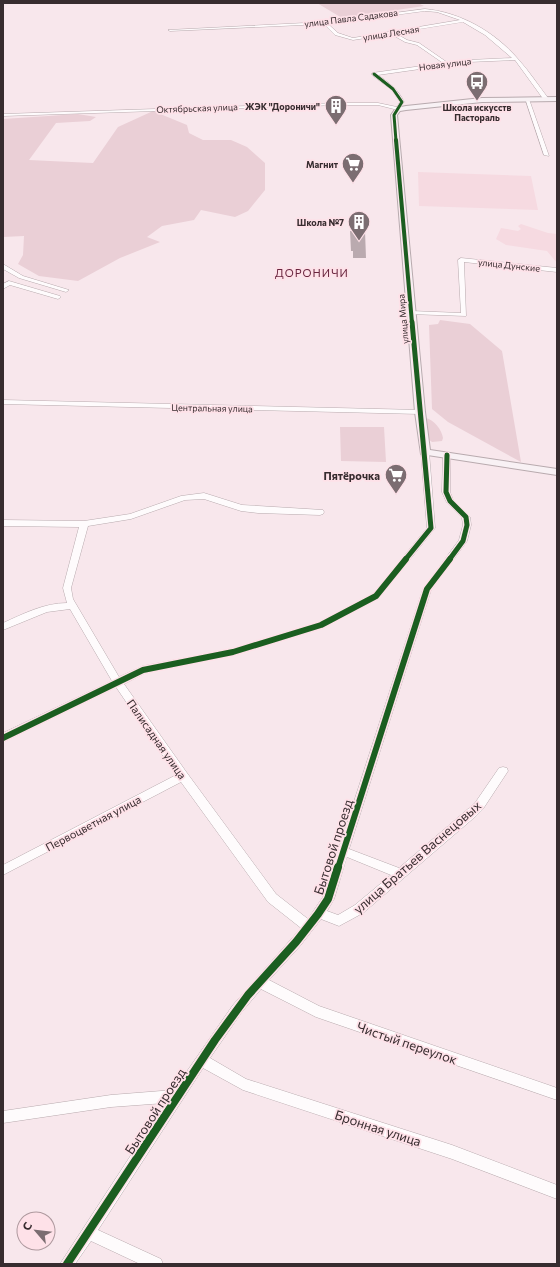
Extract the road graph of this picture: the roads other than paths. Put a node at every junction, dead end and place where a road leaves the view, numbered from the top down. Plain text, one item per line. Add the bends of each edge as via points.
1 (463, 21) junction
2 (325, 23) junction
3 (170, 30) dead end
4 (392, 33) junction
5 (516, 59) junction
6 (447, 64) junction
7 (527, 99) junction
8 (546, 99) junction
9 (557, 99) edge
10 (398, 109) junction
11 (3, 115) edge
12 (547, 155) dead end
13 (3, 266) edge
14 (557, 270) edge
15 (3, 287) edge
16 (66, 290) dead end
17 (58, 297) dead end
18 (411, 313) junction
19 (3, 402) edge
20 (420, 412) junction
21 (425, 452) junction
22 (447, 455) junction
23 (557, 472) edge
24 (320, 512) dead end
25 (3, 523) edge
26 (84, 524) junction
27 (73, 606) junction
28 (3, 627) edge
29 (118, 683) junction
30 (3, 738) edge
31 (503, 771) dead end
32 (183, 776) junction
33 (343, 851) junction
34 (3, 870) edge
35 (400, 874) junction
36 (320, 913) junction
37 (309, 927) junction
38 (260, 982) junction
39 (202, 1060) junction
40 (557, 1094) edge
41 (178, 1096) junction
42 (3, 1117) edge
43 (557, 1192) edge
44 (89, 1232) junction
45 (67, 1264) edge
46 (156, 1264) edge

1 - 2 street, улица Павла Садакова via 445,13 425,10
1 - 4 street, улица Лесная
1 - 5 street, улица Павла Садакова via 493,39
2 - 3 street, улица Павла Садакова
2 - 4 street, улица Лесная via 329,30 350,39
4 - 6 street via 418,44
5 - 6 street, Новая улица
5 - 8 street, улица Павла Садакова
6 - 10 street, Новая улица via 374,74 395,88 402,102
7 - 8 street, Октябрьская улица
7 - 10 street, Октябрьская улица via 482,100
7 - 12 street
8 - 9 street, Октябрьская улица
10 - 11 street, Октябрьская улица via 384,105 339,104
10 - 18 street, улица Мира via 394,115
13 - 16 street via 21,277
14 - 18 street, улица Дунские via 461,260 464,315
15 - 17 street via 9,283
18 - 20 street, улица Мира
19 - 20 street, Центральная улица
20 - 21 street, улица Мира
21 - 22 street
21 - 29 street, улица Мира via 430,528 376,596 321,625 233,652 143,670
22 - 23 street
22 - 33 street, Бытовой проезд via 446,492 450,501 466,517 468,525 463,541 427,589
24 - 26 street via 241,508 204,496 184,498 131,516
25 - 26 street
26 - 27 street, Палисадная улица via 67,588
27 - 28 street via 56,606 39,611
27 - 29 street, Палисадная улица
29 - 30 street
29 - 32 street, Палисадная улица
31 - 35 street, улица Братьев Васнецовых via 476,809
32 - 34 street, Первоцветная улица
32 - 37 street, Палисадная улица via 272,898
33 - 35 street
33 - 36 street, Бытовой проезд via 328,899
35 - 36 street, улица Братьев Васнецовых via 359,909 339,921
36 - 37 street, Бытовой проезд
37 - 38 street, Бытовой проезд
38 - 39 street, Бытовой проезд
38 - 40 street, Чистый переулок via 316,1011
39 - 41 street, Бытовой проезд
39 - 43 street, Бронная улица via 243,1084 452,1152
41 - 42 street via 111,1101
41 - 44 street, Бытовой проезд
44 - 45 street, Бытовой проезд
44 - 46 street

